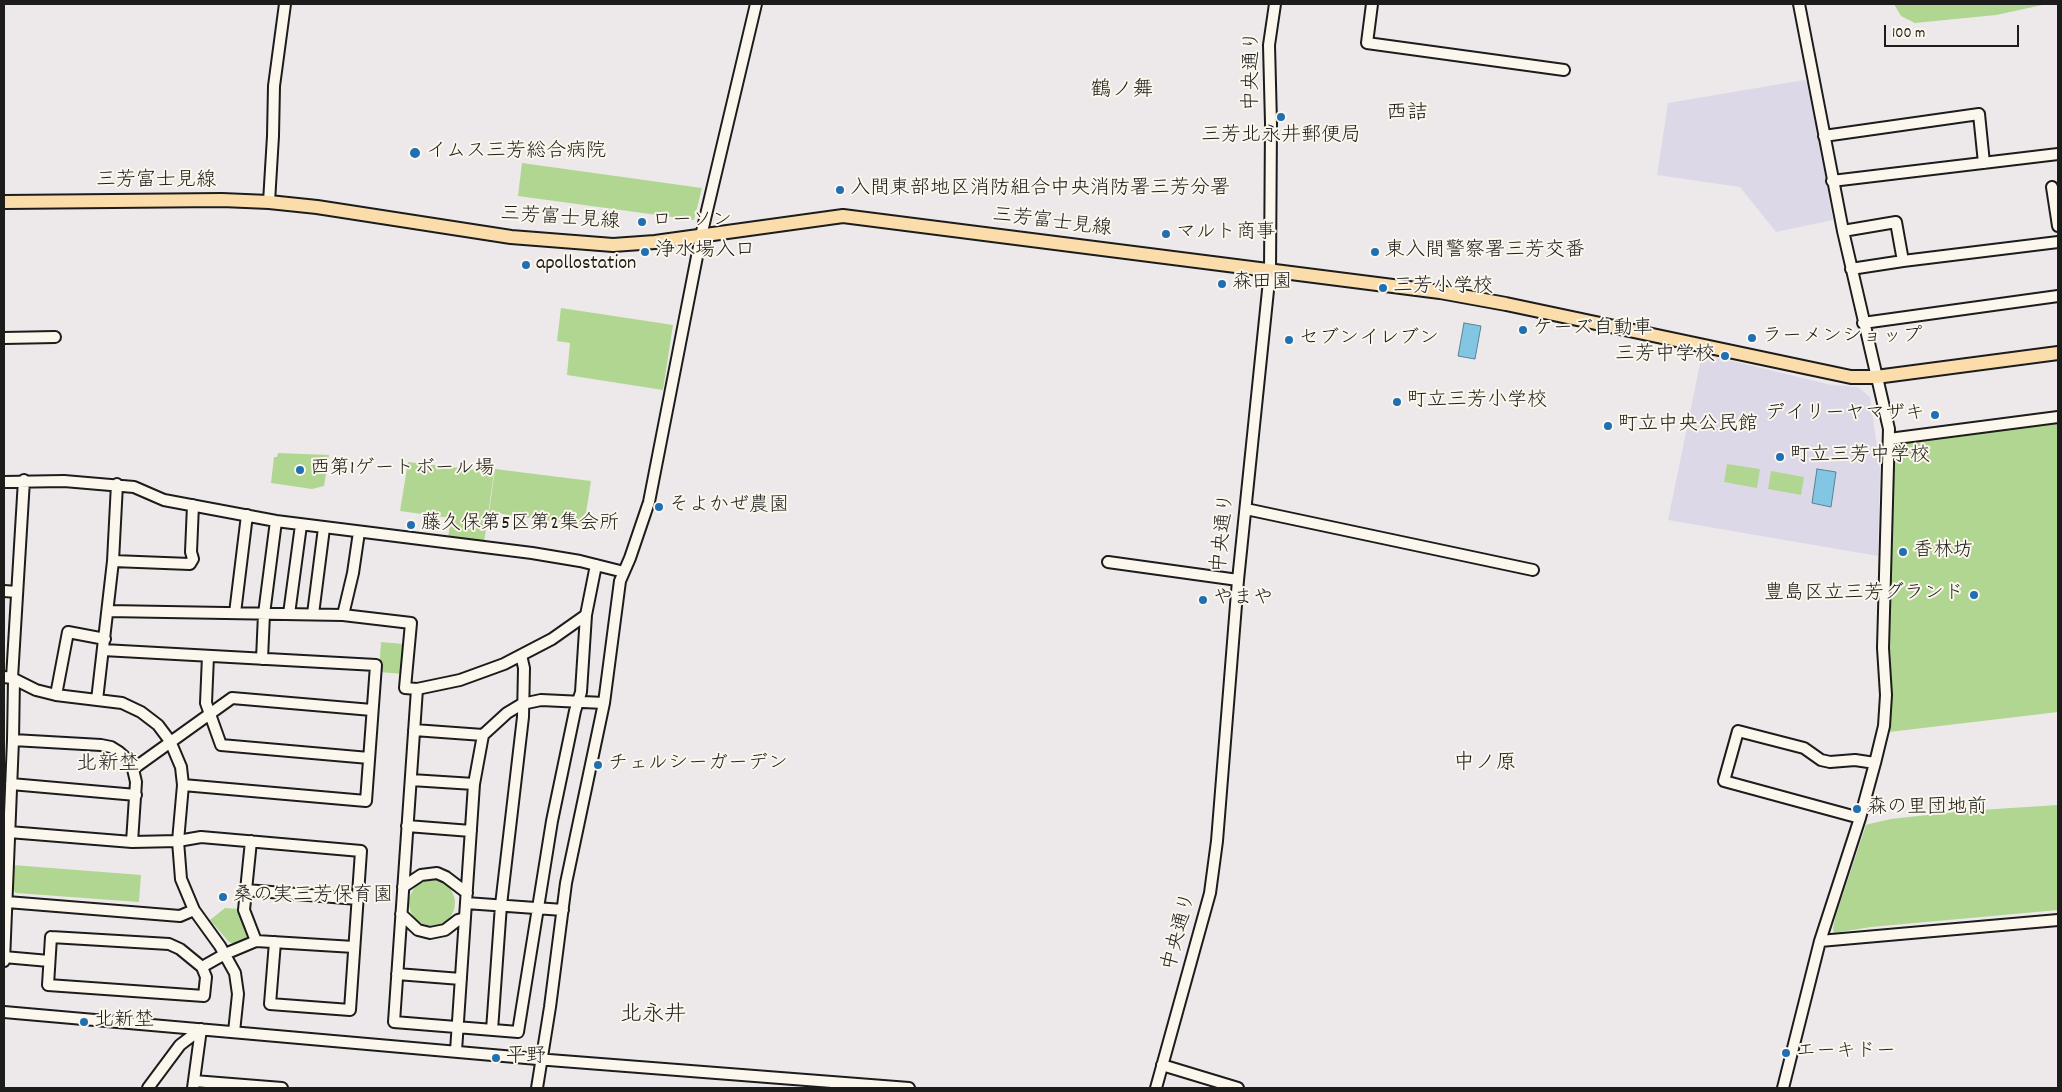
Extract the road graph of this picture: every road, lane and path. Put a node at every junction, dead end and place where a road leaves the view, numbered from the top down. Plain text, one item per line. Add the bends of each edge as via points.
1 (285, 4) edge
2 (756, 4) edge
3 (1275, 4) edge
4 (1372, 4) edge
5 (1799, 4) edge
6 (1564, 70) dead end
7 (1824, 136) junction
8 (2058, 154) edge
9 (1984, 163) junction
10 (1832, 181) junction
11 (2052, 187) dead end
12 (4, 202) edge
13 (269, 202) junction
14 (2058, 226) edge
15 (1843, 231) junction
16 (701, 236) junction
17 (2058, 242) edge
18 (1904, 261) junction
19 (1851, 269) junction
20 (1270, 271) junction
21 (2058, 296) edge
22 (1863, 323) junction
23 (55, 337) dead end
24 (4, 338) edge
25 (2058, 353) edge
26 (1876, 377) junction
27 (2058, 417) edge
28 (1889, 439) junction
29 (24, 480) junction
30 (4, 482) edge
31 (117, 484) junction
32 (193, 505) junction
33 (1246, 509) junction
34 (247, 515) junction
35 (276, 521) junction
36 (301, 525) junction
37 (324, 528) junction
38 (359, 532) junction
39 (113, 561) junction
40 (1108, 562) dead end
41 (596, 564) junction
42 (1533, 570) dead end
43 (624, 572) junction
44 (1238, 580) junction
45 (4, 591) edge
46 (18, 592) junction
47 (108, 611) junction
48 (235, 613) junction
49 (264, 614) junction
50 (289, 614) junction
51 (313, 614) junction
52 (343, 615) junction
53 (586, 615) junction
54 (105, 639) junction
55 (103, 650) junction
56 (208, 656) junction
57 (521, 656) junction
58 (262, 658) junction
59 (10, 678) edge
60 (417, 689) junction
61 (56, 695) junction
62 (97, 700) junction
63 (578, 701) junction
64 (604, 703) junction
65 (522, 704) junction
66 (372, 710) junction
67 (210, 714) junction
68 (414, 730) junction
69 (483, 735) junction
70 (13, 740) junction
71 (170, 741) junction
72 (369, 758) junction
73 (1875, 763) junction
74 (133, 769) junction
75 (411, 780) junction
76 (11, 784) junction
77 (474, 784) junction
78 (183, 785) junction
79 (136, 795) junction
80 (1860, 818) junction
81 (407, 826) junction
82 (471, 831) junction
83 (9, 832) junction
84 (178, 841) junction
85 (251, 841) junction
86 (132, 842) junction
87 (403, 887) junction
88 (246, 890) junction
89 (466, 898) junction
90 (358, 899) junction
91 (7, 902) junction
92 (502, 906) junction
93 (537, 908) junction
94 (194, 910) junction
95 (564, 910) junction
96 (401, 914) junction
97 (465, 918) junction
98 (2058, 920) edge
99 (256, 941) junction
100 (1820, 941) junction
101 (275, 942) junction
102 (354, 947) junction
103 (225, 954) junction
104 (4, 957) edge
105 (4, 961) edge
106 (49, 961) junction
107 (202, 967) junction
108 (397, 974) junction
109 (461, 978) junction
110 (4, 1012) edge
111 (457, 1027) junction
112 (201, 1029) junction
113 (492, 1030) junction
114 (234, 1032) junction
115 (456, 1051) junction
116 (542, 1059) junction
117 (1162, 1065) junction
118 (194, 1084) edge
119 (238, 1086) edge
120 (148, 1088) edge
121 (282, 1088) edge
122 (537, 1088) edge
123 (909, 1088) edge
124 (1156, 1088) edge
125 (1238, 1088) edge
126 (1783, 1088) edge

1 - 13 street via 274,86
2 - 16 street
3 - 20 street, 中央通り via 1269,46
4 - 6 street via 1367,43
5 - 7 street
7 - 9 street via 1979,114
7 - 10 street
8 - 9 street
9 - 10 street
10 - 15 street
11 - 14 street
12 - 13 main road, 三芳富士見線
13 - 16 main road, 三芳富士見線 via 572,243 613,245
15 - 18 street via 1896,222
15 - 19 street
16 - 20 main road, 三芳富士見線 via 843,216
16 - 43 street via 648,502
17 - 18 street
18 - 19 street
19 - 22 street
20 - 26 main road, 三芳富士見線 via 1440,292 1839,375
20 - 33 street, 中央通り
21 - 22 street
22 - 26 street
23 - 24 street
25 - 26 main road, 三芳富士見線
26 - 28 street
27 - 28 street
28 - 73 street via 1883,648 1886,695 1884,726
29 - 30 street
29 - 31 street
29 - 46 street
31 - 32 street via 134,487 164,500
31 - 39 street
32 - 34 street
32 - 39 street via 193,558 190,564
33 - 42 street
33 - 44 street, 中央通り
34 - 35 street
34 - 48 street
35 - 36 street
35 - 49 street
36 - 37 street
36 - 50 street
37 - 38 street
37 - 51 street
38 - 41 street via 507,549
38 - 52 street
39 - 47 street
40 - 44 street
41 - 43 street
41 - 53 street
43 - 64 street via 620,581
44 - 117 street, 中央通り via 1210,893
45 - 46 street
46 - 59 street
47 - 48 street
47 - 54 street
48 - 49 street
49 - 50 street
49 - 58 street
50 - 51 street
51 - 52 street
52 - 60 street via 411,623 405,688
53 - 57 street
53 - 63 street
54 - 55 street
54 - 61 street via 68,632
55 - 56 street
55 - 62 street
56 - 58 street
56 - 67 street via 205,692
57 - 60 street via 481,674
57 - 65 street via 524,668
58 - 66 street via 376,665
59 - 61 street
59 - 70 street
60 - 68 street
61 - 62 street
62 - 71 street via 122,703 141,712 158,725
63 - 64 street
63 - 65 street via 540,700
63 - 93 street
64 - 95 street via 573,846
65 - 69 street
65 - 92 street
66 - 67 street via 232,698
66 - 72 street
67 - 71 street
67 - 72 street via 222,745
68 - 69 street
68 - 75 street
69 - 77 street
70 - 74 street via 111,747 128,760
70 - 76 street
71 - 74 street
71 - 78 street via 181,767
72 - 78 street via 366,801
73 - 80 street
73 - 80 street via 1821,760 1804,748 1738,731 1724,781
74 - 79 street
75 - 77 street
75 - 81 street
76 - 79 street
76 - 83 street
77 - 82 street
78 - 84 street
79 - 86 street
80 - 100 street
81 - 82 street
81 - 87 street
82 - 89 street
83 - 86 street
83 - 91 street
84 - 85 street via 201,837
84 - 86 street
84 - 94 street via 181,879
85 - 88 street
85 - 90 street via 361,852
87 - 89 street via 421,875 437,873 446,877
87 - 96 street
88 - 90 street
88 - 99 street via 244,910
89 - 92 street
89 - 97 street
90 - 102 street
91 - 94 street via 180,916
91 - 104 street
92 - 93 street
92 - 113 street
93 - 95 street
93 - 113 street via 518,1032
94 - 103 street
95 - 116 street
96 - 97 street via 418,930 430,933 445,930
96 - 108 street
97 - 109 street
98 - 100 street
99 - 101 street
99 - 103 street
100 - 126 street
101 - 102 street
101 - 102 street via 270,1004 350,1010
103 - 107 street
103 - 114 street via 235,973 238,994
104 - 105 street
104 - 106 street
106 - 107 street via 50,937 169,944
106 - 107 street via 48,985 204,996 206,977
108 - 109 street
108 - 111 street via 394,1022
109 - 111 street
110 - 112 street
111 - 113 street
111 - 115 street
112 - 114 street
112 - 118 street
112 - 120 street via 180,1045
114 - 115 street
115 - 116 street
116 - 122 street
116 - 123 street
117 - 124 street, 中央通り
117 - 125 street
118 - 119 street
119 - 121 street

